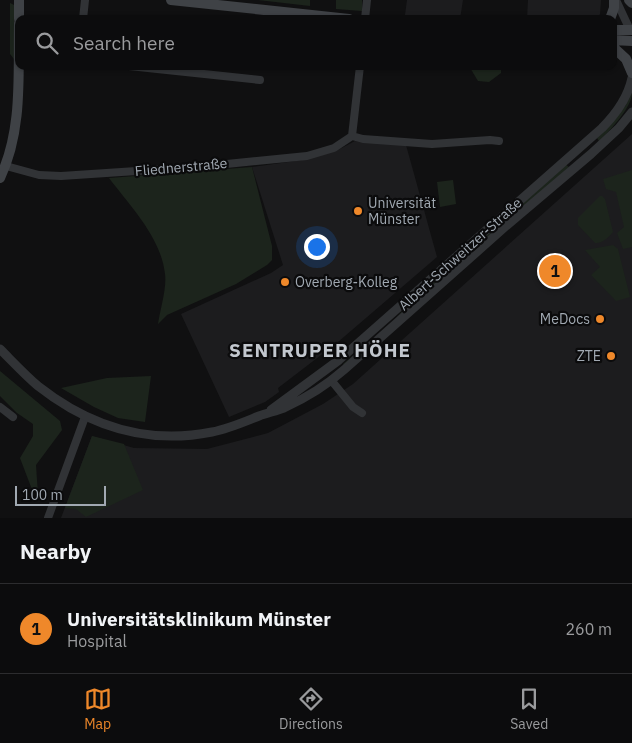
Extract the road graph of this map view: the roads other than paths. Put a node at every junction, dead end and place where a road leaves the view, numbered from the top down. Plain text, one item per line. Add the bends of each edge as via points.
1 (19, 0) edge
2 (85, 0) edge
3 (171, 0) edge
4 (367, 0) edge
5 (615, 0) edge
6 (628, 0) edge
7 (632, 3) edge
8 (632, 8) edge
9 (19, 15) edge
10 (83, 15) edge
11 (312, 15) edge
12 (365, 15) edge
13 (611, 15) edge
14 (617, 31) edge
15 (631, 35) edge
16 (617, 39) edge
17 (617, 50) edge
18 (18, 70) edge
19 (166, 70) edge
20 (360, 70) edge
21 (632, 73) edge
22 (632, 78) edge
23 (260, 80) dead end
24 (632, 112) edge
25 (352, 136) junction
26 (499, 141) dead end
27 (582, 145) junction
28 (591, 154) junction
29 (6, 166) junction
30 (0, 178) edge
31 (0, 349) edge
32 (324, 371) junction
33 (331, 380) junction
34 (0, 407) edge
35 (268, 412) junction
36 (362, 413) dead end
37 (13, 416) dead end
38 (85, 417) junction
39 (48, 518) edge

1 - 9 main road
2 - 10 street
3 - 11 main road
4 - 12 street
5 - 13 main road
5 - 15 street
6 - 7 main road
6 - 8 street
14 - 15 main road
15 - 16 main road
17 - 21 main road via 624,56
18 - 29 main road via 15,126
19 - 23 street
20 - 25 street
22 - 27 street, Albert-Schweitzer-Straße via 617,111
24 - 28 street, Albert-Schweitzer-Straße
25 - 26 street via 432,144
25 - 29 street, Fliednerstraße via 334,148 307,156 197,166 61,176 39,175
27 - 28 street
27 - 32 street, Albert-Schweitzer-Straße via 401,307
28 - 33 street, Albert-Schweitzer-Straße
29 - 30 main road
31 - 38 street, Albert-Schweitzer-Straße via 39,386
32 - 33 street
32 - 35 street, Albert-Schweitzer-Straße
33 - 35 street, Albert-Schweitzer-Straße via 296,402
33 - 36 street
34 - 37 street
35 - 38 street, Albert-Schweitzer-Straße via 213,432 172,436 127,432
38 - 39 street

